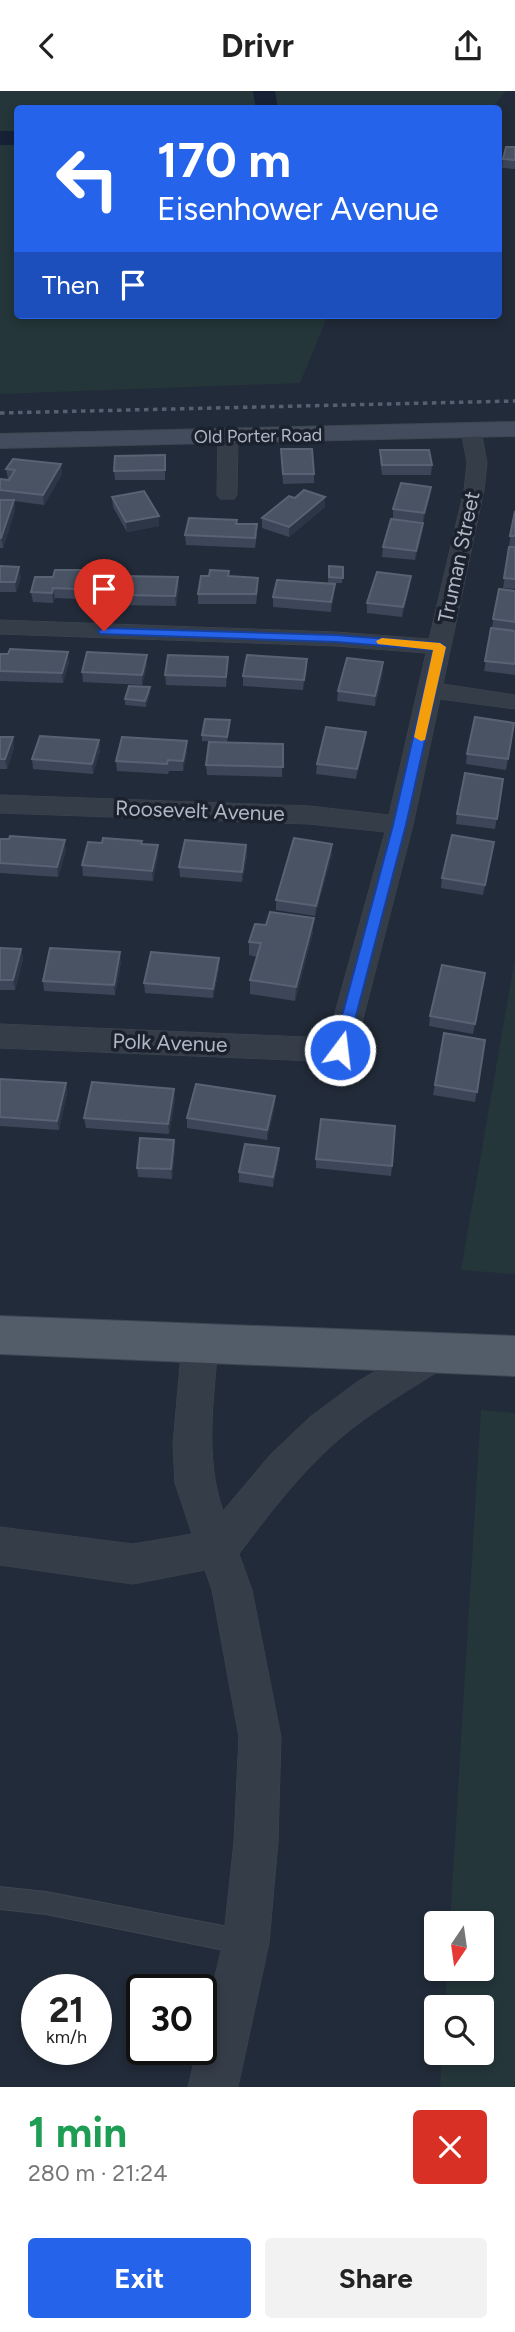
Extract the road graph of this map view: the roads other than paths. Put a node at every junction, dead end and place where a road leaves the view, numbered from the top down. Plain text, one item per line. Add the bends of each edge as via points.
1 (515, 429) edge
2 (471, 430) junction
3 (228, 437) junction
4 (0, 441) edge
5 (227, 495) dead end
6 (0, 627) edge
7 (440, 647) junction
8 (432, 690) junction
9 (515, 702) edge
10 (0, 804) edge
11 (400, 825) junction
12 (0, 1036) edge
13 (340, 1050) joint
14 (0, 1335) edge
15 (200, 1343) junction
16 (437, 1353) junction
17 (515, 1356) edge
18 (0, 1546) edge
19 (219, 1548) junction
20 (0, 1898) edge
21 (246, 1943) junction
22 (213, 2087) edge

1 - 2 street, Old Porter Road
2 - 3 street, Old Porter Road
2 - 7 street, Truman Street via 477,476
3 - 4 street, Old Porter Road
3 - 5 street
6 - 7 street
7 - 8 street, Truman Street
8 - 9 street
8 - 11 street, Truman Street
10 - 11 street, Roosevelt Avenue via 309,815
11 - 13 street, Truman Street
12 - 13 street, Polk Avenue
14 - 15 main road
15 - 16 main road
15 - 19 street via 192,1444 194,1483
16 - 17 main road
16 - 19 street via 367,1397 310,1441
18 - 19 street via 133,1564
19 - 21 street via 232,1590 260,1737
20 - 21 lane
21 - 22 street

